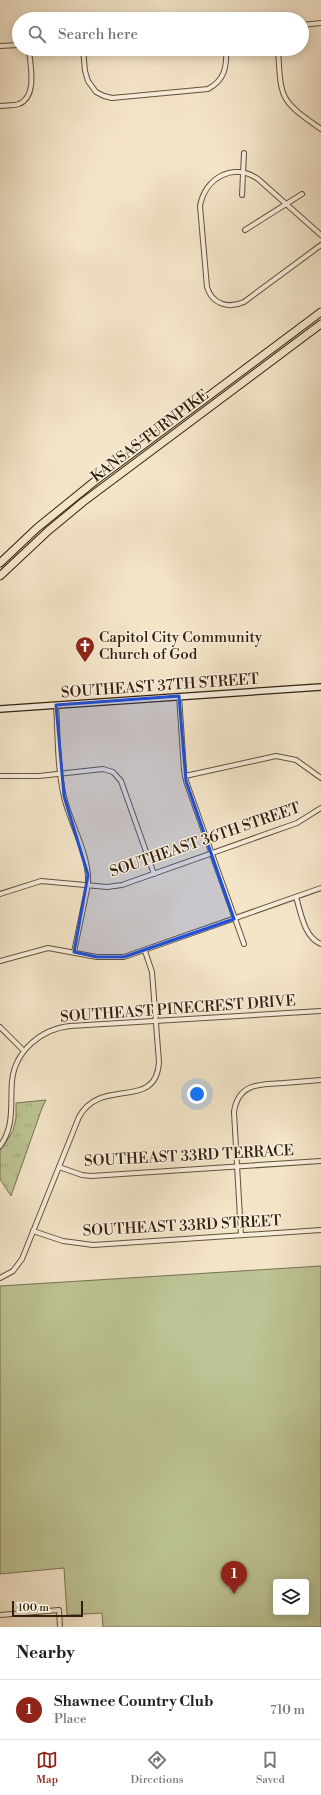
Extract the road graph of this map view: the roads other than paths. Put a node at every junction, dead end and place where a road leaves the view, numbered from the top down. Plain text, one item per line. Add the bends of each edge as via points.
1 (321, 23) edge
2 (309, 24) edge
3 (12, 45) edge
4 (0, 46) edge
5 (29, 56) edge
6 (84, 56) edge
7 (226, 56) edge
8 (278, 56) edge
9 (0, 106) edge
10 (321, 129) edge
11 (244, 153) dead end
12 (244, 172) junction
13 (302, 194) dead end
14 (242, 195) dead end
15 (287, 205) junction
16 (245, 230) dead end
17 (321, 235) edge
18 (321, 245) edge
19 (321, 312) edge
20 (321, 324) edge
21 (0, 563) edge
22 (0, 576) edge
23 (321, 687) edge
24 (179, 696) junction
25 (56, 705) junction
26 (0, 709) edge
27 (60, 774) junction
28 (0, 776) edge
29 (185, 776) junction
30 (321, 778) edge
31 (321, 808) edge
32 (211, 854) junction
33 (154, 874) junction
34 (88, 885) junction
35 (321, 888) edge
36 (0, 894) edge
37 (296, 897) junction
38 (234, 919) junction
39 (244, 944) dead end
40 (321, 944) edge
41 (145, 951) junction
42 (74, 952) junction
43 (0, 961) edge
44 (321, 1011) edge
45 (155, 1021) junction
46 (0, 1027) edge
47 (24, 1051) junction
48 (321, 1080) edge
49 (0, 1146) edge
50 (321, 1161) edge
51 (237, 1166) junction
52 (59, 1167) junction
53 (321, 1230) edge
54 (33, 1231) junction
55 (241, 1235) junction
56 (0, 1278) edge
57 (0, 1615) edge
58 (60, 1627) edge

1 - 2 street
3 - 4 street
5 - 9 street via 31,86 28,95 19,104
6 - 7 street via 88,81 96,92 112,98 208,89 217,84 224,74
8 - 10 street via 280,82 285,98 292,108
11 - 12 street
12 - 14 street
12 - 15 street via 258,179
12 - 18 street via 219,177 207,187 200,206 206,284 213,298 227,306 236,306
13 - 15 street
15 - 16 street
15 - 17 street
19 - 21 highway, KANSAS TURNPIKE via 95,481 37,528
20 - 22 highway, KANSAS TURNPIKE via 83,502
23 - 24 main road, SOUTHEAST 37TH STREET
24 - 25 main road, SOUTHEAST 37TH STREET
24 - 29 street
25 - 26 main road, SOUTHEAST 37TH STREET
25 - 27 street
27 - 28 street
27 - 33 street via 103,769 116,775 121,782
27 - 34 street via 66,804 86,865
29 - 30 street via 276,756 296,760
29 - 32 street
31 - 32 street, SOUTHEAST 36TH STREET via 297,823
32 - 33 street, SOUTHEAST 36TH STREET
32 - 38 street
33 - 34 street, SOUTHEAST 36TH STREET via 118,886
34 - 36 street, SOUTHEAST 36TH STREET via 41,882
34 - 42 street
35 - 37 street
37 - 38 street
37 - 40 street via 309,934
38 - 39 street
38 - 41 street
41 - 42 street via 108,958
41 - 45 street via 152,972
42 - 43 street via 55,948 41,949
44 - 45 street, SOUTHEAST PINECREST DRIVE
45 - 47 street, SOUTHEAST PINECREST DRIVE via 60,1028 40,1036
45 - 52 street via 159,1062 154,1079 150,1085 140,1090 105,1095 90,1103 79,1117
46 - 47 street
47 - 49 street, SOUTHEAST PINECREST DRIVE via 13,1076 11,1122
48 - 51 street via 258,1084 243,1092 236,1100 234,1112
50 - 51 street, SOUTHEAST 33RD TERRACE
51 - 52 street, SOUTHEAST 33RD TERRACE via 91,1176
51 - 55 street
52 - 54 street
53 - 55 street, SOUTHEAST 33RD STREET
54 - 55 street, SOUTHEAST 33RD STREET via 63,1241 94,1245
54 - 56 street via 18,1266
57 - 58 street via 59,1610

